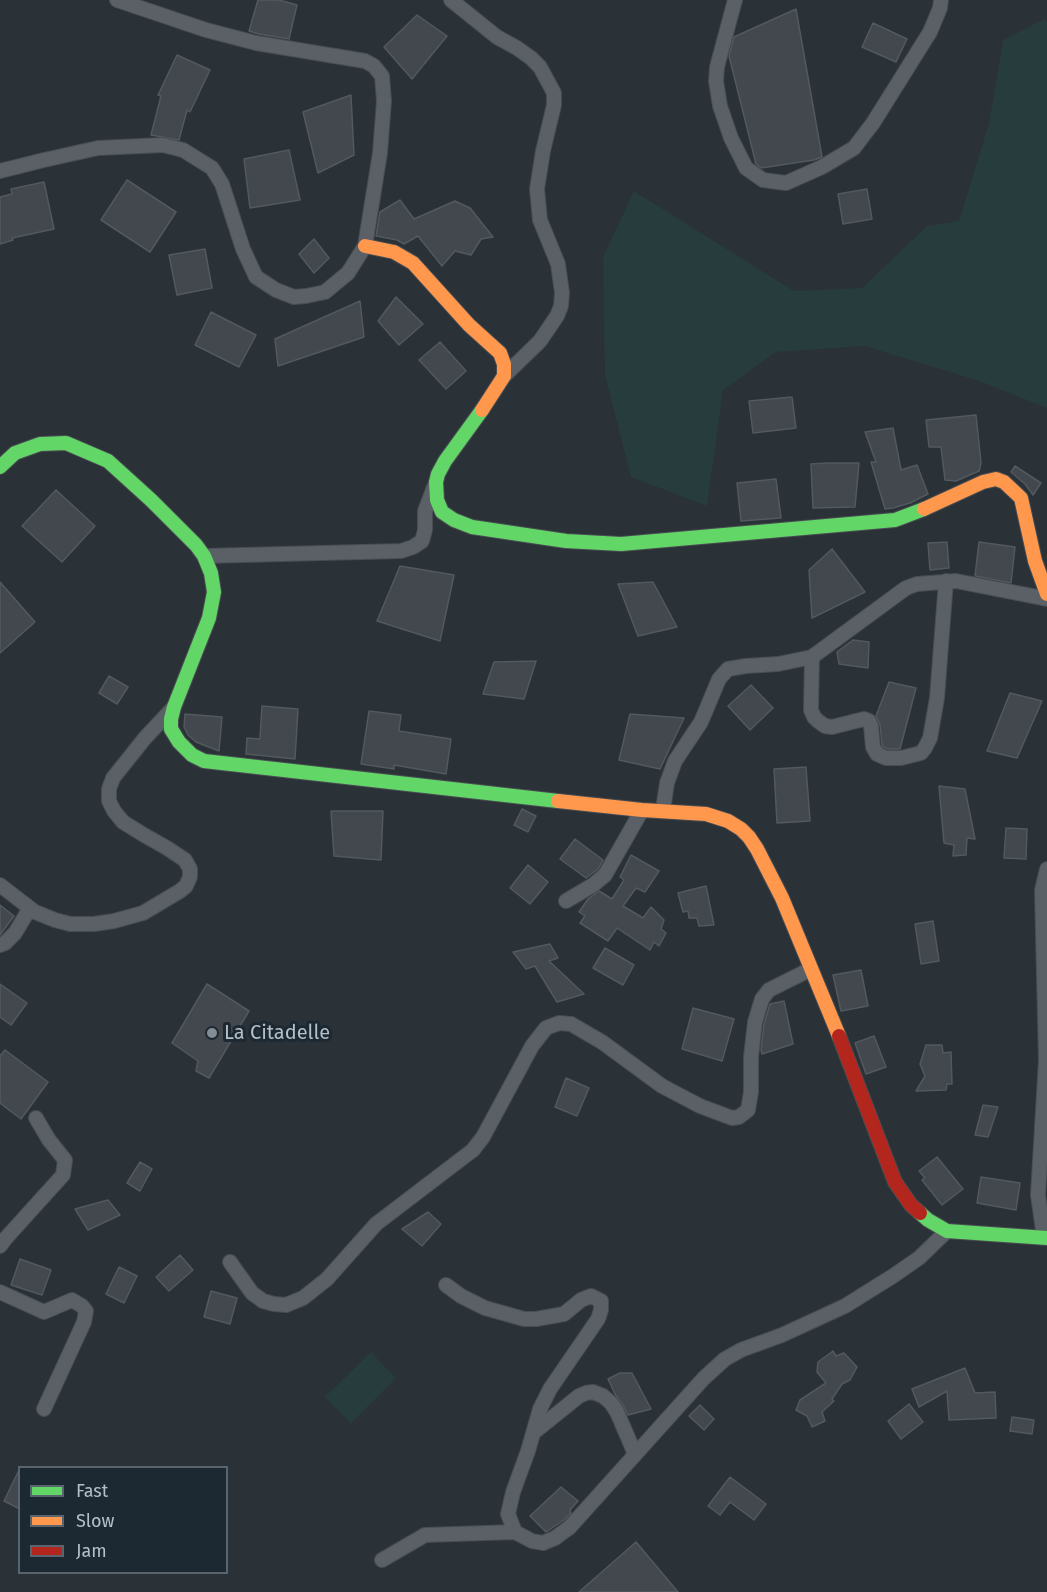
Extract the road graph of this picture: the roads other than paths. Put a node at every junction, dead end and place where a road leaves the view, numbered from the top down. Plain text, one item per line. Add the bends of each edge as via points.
1 (117, 0) edge
2 (451, 0) edge
3 (735, 0) edge
4 (940, 0) edge
5 (0, 171) edge
6 (365, 246) junction
7 (504, 376) junction
8 (0, 467) edge
9 (436, 482) junction
10 (204, 556) junction
11 (946, 581) junction
12 (1047, 594) edge
13 (1047, 599) edge
14 (812, 657) junction
15 (174, 707) junction
16 (642, 810) junction
17 (663, 810) junction
18 (1047, 869) edge
19 (0, 885) edge
20 (566, 901) dead end
21 (30, 908) junction
22 (0, 945) edge
23 (811, 969) junction
24 (1047, 1060) edge
25 (36, 1118) dead end
26 (947, 1231) junction
27 (1046, 1238) edge
28 (0, 1246) edge
29 (230, 1262) dead end
30 (446, 1285) dead end
31 (0, 1292) edge
32 (44, 1409) dead end
33 (532, 1433) junction
34 (635, 1454) junction
35 (515, 1532) junction
36 (382, 1560) dead end

1 - 6 street via 216,33 365,61 374,66 382,76 384,101
2 - 7 street via 531,58 554,93 537,189 540,220 558,264 561,306 540,340
3 - 4 street via 717,67 720,106 746,168 763,180 786,183 854,148 930,32
5 - 6 street via 98,148 163,145 183,150 212,168 222,184 256,277 294,297 325,292 348,273
6 - 7 street via 394,252 413,263 500,353
7 - 9 street via 445,461
8 - 10 street via 15,453 40,444 66,443 108,461
9 - 10 street via 425,511 422,541 401,551
9 - 12 street via 442,512 472,527 566,542 621,544 895,520 996,479 1021,498
10 - 15 street via 214,592 209,618
11 - 13 street
11 - 14 street via 906,588
11 - 14 street via 937,698 930,738 921,753 901,758 877,754 871,726 864,719 832,727 818,722 811,710
14 - 17 street via 728,669 719,679 701,722 675,761
15 - 16 street via 171,729 192,755 204,761
15 - 21 street via 113,778 109,801 123,822 185,860 190,869 186,886 144,913 94,924 70,924
16 - 17 street
16 - 20 street via 605,875
17 - 23 street via 706,814 728,821 749,837 782,898
18 - 24 street via 1042,890
19 - 21 street
21 - 22 street via 15,933
23 - 26 street via 895,1182 911,1205
23 - 29 street via 769,990 762,999 753,1034 748,1110 739,1118 711,1110 662,1086 602,1041 571,1024 559,1023 546,1028 532,1046 473,1150 376,1224 327,1279 303,1298 286,1305 263,1301 252,1293
24 - 27 street via 1038,1196
25 - 28 street via 65,1160 63,1175
26 - 27 street
26 - 34 street via 919,1258 845,1306 725,1359
30 - 33 street via 485,1308 524,1319 564,1314 581,1299 591,1296 601,1301 598,1318 550,1389
31 - 32 street via 44,1312 72,1300 86,1311
33 - 34 street via 579,1396 593,1392 611,1403
33 - 35 street via 508,1514
34 - 35 street via 570,1527 555,1538 543,1544
35 - 36 street via 425,1535

